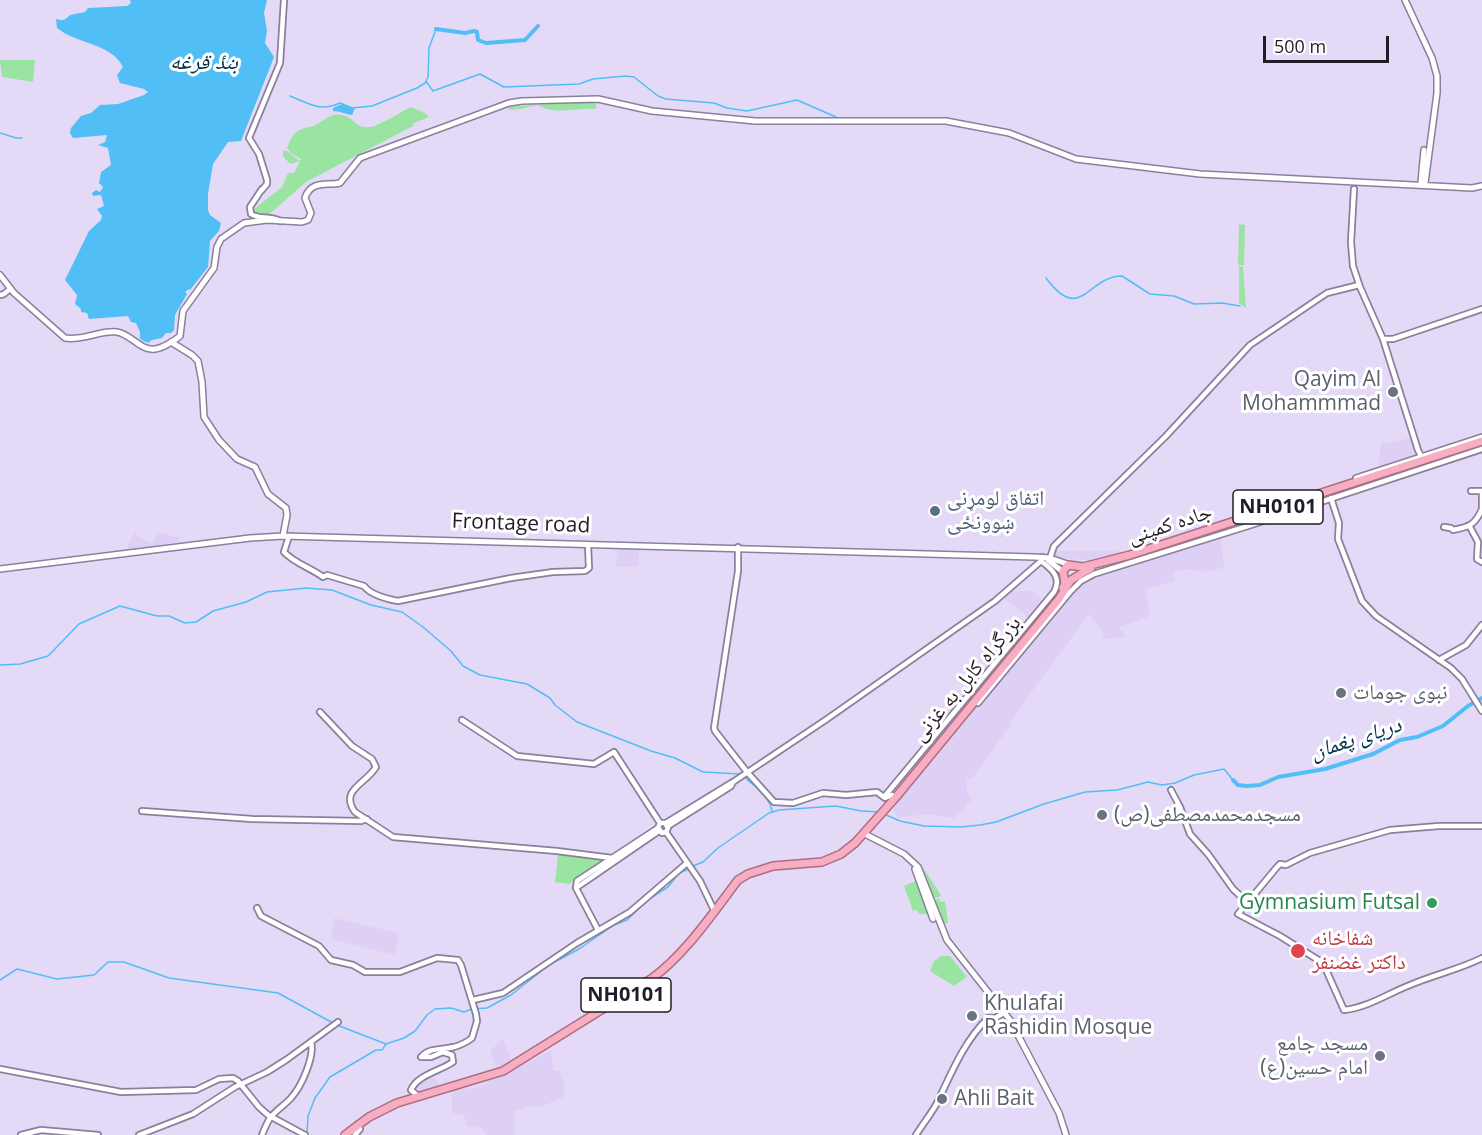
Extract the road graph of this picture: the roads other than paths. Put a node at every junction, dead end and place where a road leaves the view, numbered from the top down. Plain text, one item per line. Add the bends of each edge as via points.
1 (284, 0) edge
2 (1403, 0) edge
3 (1341, 181) junction
4 (1354, 181) junction
5 (1423, 182) junction
6 (1482, 185) edge
7 (280, 220) junction
8 (1352, 227) junction
9 (0, 276) edge
10 (1359, 285) junction
11 (10, 289) junction
12 (1363, 293) junction
13 (0, 295) edge
14 (1482, 310) edge
15 (1459, 318) junction
16 (1385, 339) junction
17 (171, 342) junction
18 (1387, 345) junction
19 (1482, 443) edge
20 (1423, 460) junction
21 (1471, 491) dead end
22 (1331, 498) junction
23 (1482, 509) edge
24 (1247, 524) junction
25 (1444, 527) dead end
26 (1470, 527) junction
27 (285, 536) junction
28 (588, 545) junction
29 (738, 548) junction
30 (1050, 558) junction
31 (1041, 559) junction
32 (1482, 562) edge
33 (1071, 565) junction
34 (0, 568) edge
35 (1069, 576) junction
36 (1032, 623) junction
37 (1482, 625) edge
38 (1021, 642) junction
39 (1439, 660) junction
40 (977, 695) junction
41 (1482, 711) edge
42 (320, 712) dead end
43 (462, 720) dead end
44 (744, 774) junction
45 (1171, 790) dead end
46 (891, 798) junction
47 (142, 811) dead end
48 (367, 819) junction
49 (667, 825) junction
50 (1482, 826) edge
51 (659, 828) junction
52 (666, 832) junction
53 (864, 835) junction
54 (612, 858) junction
55 (688, 865) junction
56 (576, 888) junction
57 (1247, 902) junction
58 (257, 908) dead end
59 (714, 910) junction
60 (598, 930) junction
61 (1482, 958) edge
62 (474, 1002) junction
63 (1002, 1014) junction
64 (338, 1022) dead end
65 (311, 1042) junction
66 (0, 1069) edge
67 (242, 1084) junction
68 (418, 1097) junction
69 (271, 1117) junction
70 (358, 1124) junction
71 (304, 1134) edge
72 (21, 1135) edge
73 (98, 1135) edge
74 (139, 1135) edge
75 (262, 1135) edge
76 (345, 1135) edge
77 (355, 1135) edge
78 (916, 1135) edge
79 (1064, 1135) edge

1 - 7 street via 280,63 249,138 259,154 267,182 250,207 251,214
2 - 5 main road via 1437,76
3 - 4 main road
3 - 5 main road via 1345,178
3 - 7 main road via 1200,174 1076,159 1009,133 946,121 755,122 652,111 598,99 522,101 360,158 340,183 318,184 307,193 311,213 308,220
4 - 6 main road via 1472,188
4 - 8 street
5 - 6 main road
7 - 17 main road via 244,223 221,239 214,268 185,308 181,334
8 - 10 street via 1351,255
8 - 12 street via 1354,261
9 - 11 main road
10 - 12 street
10 - 30 street via 1327,293 1250,345 1166,436 1054,546
11 - 13 street
11 - 17 main road via 65,338 114,332 152,349
12 - 16 street
14 - 15 street
15 - 16 street
15 - 18 street
16 - 18 street
17 - 27 main road via 198,361 204,417 224,446 237,459 255,467 268,494 286,508
18 - 20 street
19 - 20 highway, جاده کمپنی / NH0101
20 - 22 street
20 - 24 highway, جاده کمپنی / NH0101
20 - 33 highway, جاده کمپنی / NH0101 via 1130,555 1083,567
21 - 23 street via 1482,491
22 - 24 street
22 - 39 street via 1338,539 1362,601 1376,616
23 - 26 street
24 - 35 highway, جاده کمپنی / NH0101
24 - 38 street via 1094,573 1081,581
25 - 26 street
26 - 32 street via 1478,542 1477,559
27 - 28 main road
27 - 28 street via 284,552 295,561 323,577 364,586 398,601 511,578 585,571 589,568
27 - 29 main road, Frontage road
27 - 34 main road, Frontage road via 238,537
28 - 29 main road
29 - 31 main road, Frontage road via 1029,555
29 - 44 street via 738,571 714,728
30 - 31 main road, Frontage road
30 - 33 main road, Frontage road
31 - 35 main road
31 - 36 street via 1056,574 1058,586
31 - 44 street via 994,601
33 - 35 highway, NH0101 via 1064,568
33 - 35 highway via 1077,570
35 - 36 highway, بزرگراه کابل به غزنی / NH0101
35 - 38 highway, بزرگراه کابل به غزنی / NH0101 via 1059,599
36 - 38 highway, بزرگراه کابل به غزنی / NH0101
37 - 39 street via 1466,645
38 - 40 highway, بزرگراه کابل به غزنی / NH0101
38 - 40 highway, بزرگراه کابل به غزنی / NH0101 via 1002,660
39 - 41 street via 1459,675
40 - 46 highway, بزرگراه کابل به غزنی / NH0101
42 - 48 street via 376,767 349,799 356,812
43 - 51 street via 517,756 594,764 614,752
44 - 46 street via 774,802 793,803 823,793 877,792
44 - 49 street
45 - 57 street via 1190,834
46 - 53 highway, بزرگراه کابل به غزنی / NH0101
47 - 48 street via 252,819
48 - 54 street via 393,837
49 - 51 street
49 - 52 street
50 - 57 street via 1390,830 1322,849 1280,864
51 - 52 street
51 - 54 street
51 - 56 street
52 - 55 street
53 - 59 highway, بزرگراه کابل به غزنی / NH0101 via 832,859 772,866 748,874 738,880
53 - 63 main road via 912,864 943,941
53 - 79 main road via 903,854 918,867 946,940 1010,1020 1059,1113
54 - 56 street via 577,881
55 - 59 street
55 - 60 street via 630,912
56 - 60 street
57 - 61 street via 1238,914 1323,963 1344,1010 1359,1008
58 - 62 street via 261,916 319,946 331,960 365,972 400,972 437,958 458,960
59 - 68 highway, بزرگراه کابل به غزنی / NH0101 via 667,968 537,1051 503,1071
60 - 62 street via 503,993
62 - 68 street via 477,1021 472,1038 421,1057 443,1052 452,1055 453,1062 412,1086
63 - 78 street via 988,1018 974,1032 937,1104
63 - 79 main road
64 - 65 street
65 - 67 street
65 - 69 street via 310,1063 298,1089
66 - 67 street via 121,1092 196,1090 226,1078
67 - 69 street
67 - 74 street via 184,1119
68 - 70 highway, بزرگراه کابل به غزنی / NH0101 via 397,1103
69 - 71 street
69 - 75 street
70 - 76 highway, بزرگراه کابل به غزنی / NH0101
70 - 77 street via 360,1129
72 - 73 street via 41,1130

